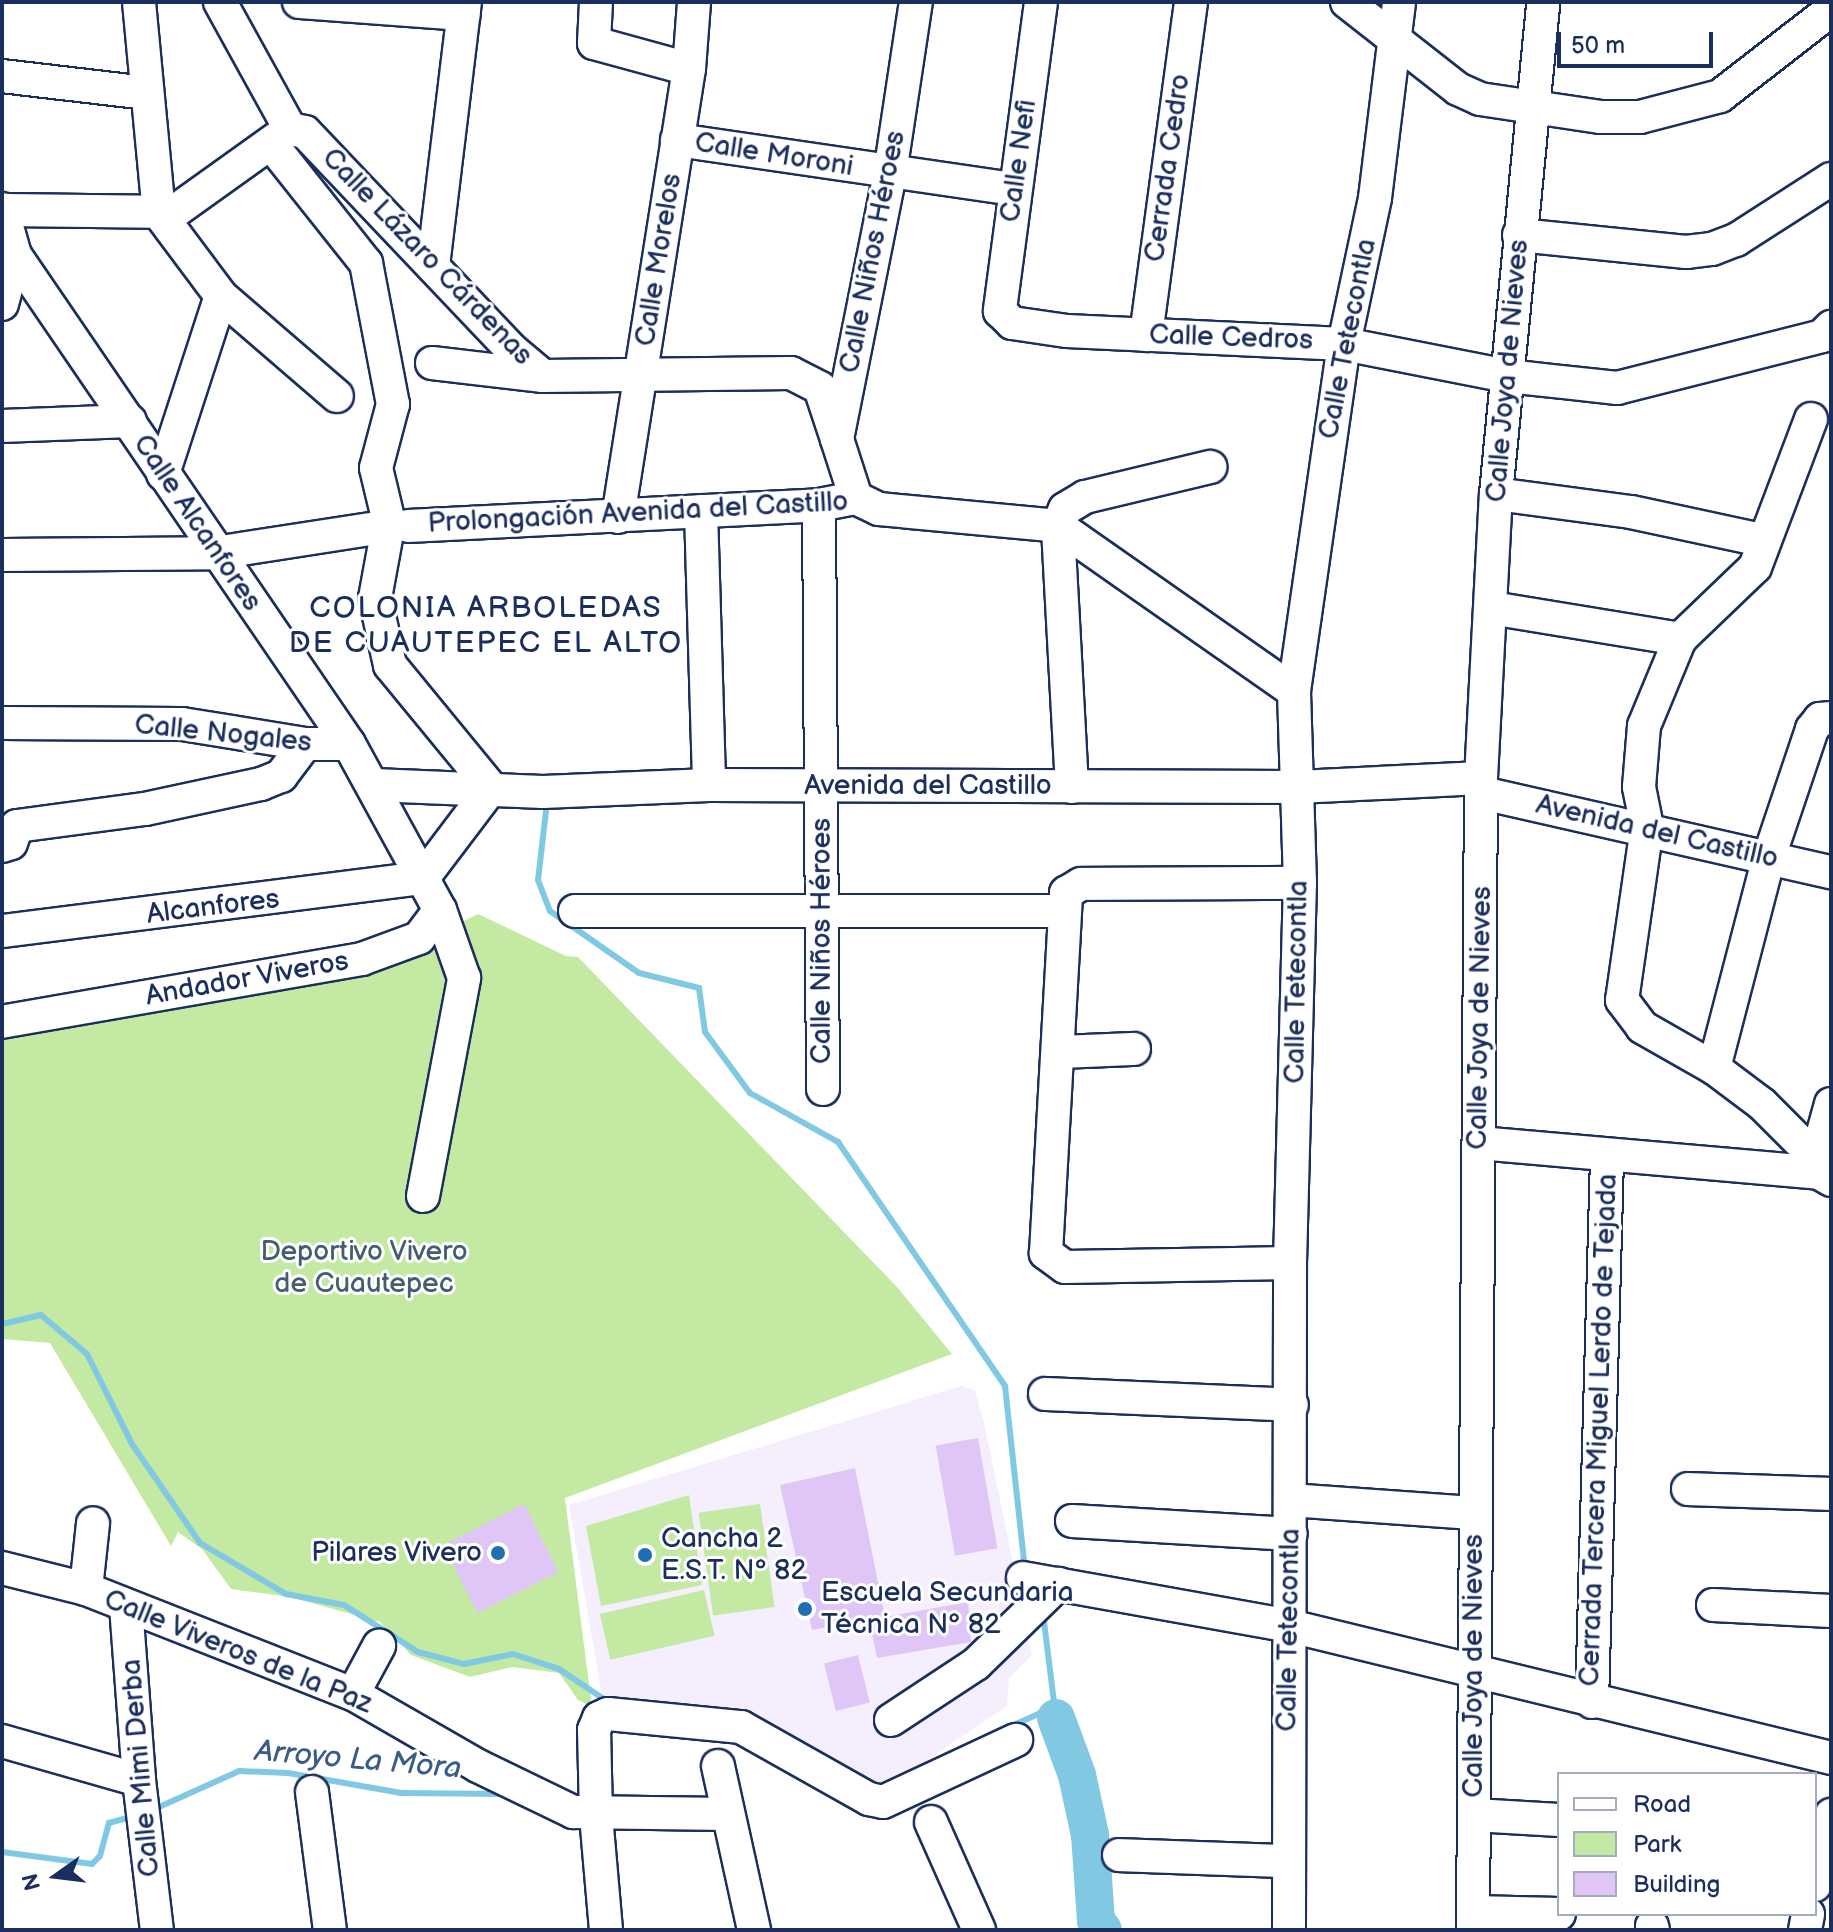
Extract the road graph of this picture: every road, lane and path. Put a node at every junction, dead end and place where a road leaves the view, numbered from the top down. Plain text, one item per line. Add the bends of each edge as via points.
1 (139, 2) edge
2 (220, 2) edge
3 (299, 2) edge
4 (596, 2) edge
5 (694, 2) edge
6 (916, 2) edge
7 (1041, 2) edge
8 (1191, 2) edge
9 (1347, 2) edge
10 (1399, 2) edge
11 (1543, 2) edge
12 (464, 8) edge
13 (1831, 10) edge
14 (1398, 43) junction
15 (689, 69) junction
16 (2, 76) edge
17 (147, 93) junction
18 (1536, 108) junction
19 (281, 137) junction
20 (677, 140) junction
21 (890, 173) junction
22 (1831, 179) edge
23 (1014, 189) junction
24 (4, 210) edge
25 (159, 213) junction
26 (1519, 235) junction
27 (15, 255) junction
28 (433, 266) junction
29 (221, 296) junction
30 (2, 304) edge
31 (1004, 319) joint
32 (1831, 327) edge
33 (1146, 335) junction
34 (1344, 344) junction
35 (432, 363) dead end
36 (543, 376) junction
37 (1507, 376) junction
38 (640, 377) junction
39 (337, 396) dead end
40 (1811, 419) dead end
41 (130, 421) junction
42 (2, 426) edge
43 (837, 439) junction
44 (1210, 467) dead end
45 (163, 474) junction
46 (1496, 494) junction
47 (856, 498) junction
48 (819, 505) junction
49 (701, 511) junction
50 (618, 517) junction
51 (408, 526) dead end
52 (1058, 526) junction
53 (370, 529) dead end
54 (1762, 540) junction
55 (215, 553) junction
56 (2, 555) edge
57 (1491, 608) junction
58 (1680, 639) junction
59 (1294, 691) junction
60 (1825, 719) edge
61 (2, 723) edge
62 (305, 744) junction
63 (349, 744) junction
64 (374, 785) junction
65 (709, 785) junction
66 (821, 785) junction
67 (1482, 786) junction
68 (1072, 787) junction
69 (1298, 787) junction
70 (491, 788) junction
71 (1647, 827) junction
72 (2, 846) edge
73 (1769, 857) junction
74 (1831, 872) edge
75 (423, 878) junction
76 (1300, 883) junction
77 (1068, 899) junction
78 (440, 910) junction
79 (575, 911) dead end
80 (820, 911) junction
81 (2, 931) edge
82 (2, 1022) edge
83 (1134, 1049) dead end
84 (1059, 1052) junction
85 (1714, 1068) junction
86 (823, 1089) dead end
87 (1831, 1104) edge
88 (1479, 1143) junction
89 (1607, 1158) junction
90 (1822, 1170) edge
91 (423, 1196) dead end
92 (1290, 1263) junction
93 (1045, 1394) dead end
94 (1292, 1405) junction
95 (1688, 1489) dead end
96 (1831, 1494) edge
97 (1290, 1500) junction
98 (1473, 1513) junction
99 (1072, 1521) dead end
100 (93, 1523) dead end
101 (1291, 1534) junction
102 (2, 1568) edge
103 (1023, 1578) dead end
104 (1058, 1584) junction
105 (86, 1589) junction
106 (1713, 1605) dead end
107 (126, 1606) junction
108 (1831, 1611) edge
109 (1290, 1626) junction
110 (379, 1646) dead end
111 (1475, 1671) junction
112 (353, 1694) junction
113 (1592, 1702) junction
114 (891, 1720) dead end
115 (1016, 1740) dead end
116 (2, 1741) edge
117 (1831, 1758) edge
118 (718, 1766) dead end
119 (139, 1780) junction
120 (312, 1792) dead end
121 (728, 1814) junction
122 (1474, 1815) junction
123 (1831, 1815) edge
124 (596, 1816) junction
125 (1557, 1820) edge
126 (931, 1822) dead end
127 (1119, 1855) dead end
128 (1286, 1861) junction
129 (1817, 1876) edge
130 (1557, 1914) edge
131 (1473, 1921) edge
132 (157, 1930) edge
133 (330, 1930) edge
134 (606, 1930) edge
135 (754, 1930) edge
136 (979, 1930) edge
137 (1289, 1930) edge

1 - 17 street
2 - 19 street
3 - 12 street
4 - 15 street via 594,43
5 - 15 street, Calle Morelos
6 - 21 street, Calle Niños Héroes
7 - 23 street, Calle Nefi
8 - 33 street, Cerrada Cedro
9 - 14 street
10 - 14 street, Calle Tetecontla
11 - 18 street, Calle Joya de Nieves
12 - 28 street
13 - 18 street via 1720,96 1683,109 1600,117
14 - 18 street via 1469,94
14 - 34 street, Calle Tetecontla via 1375,198
15 - 20 street, Calle Morelos
16 - 17 street
17 - 25 street
18 - 26 street, Calle Joya de Nieves
19 - 25 street via 185,206
19 - 28 street, Calle Lázaro Cárdenas via 305,132
19 - 70 street via 366,263 393,404 376,468 389,522 375,598 390,665
20 - 21 street, Calle Moroni
20 - 38 street, Calle Morelos
21 - 23 street, Calle Moroni
21 - 43 street, Calle Niños Héroes
22 - 26 street via 1736,240 1712,249 1686,252
23 - 31 street, Calle Nefi via 1000,311
24 - 25 street
24 - 27 street, Calle Alcanfores
25 - 29 street
26 - 37 street, Calle Joya de Nieves
27 - 30 street
27 - 41 street, Calle Alcanfores
28 - 36 street, Calle Lázaro Cárdenas
29 - 39 street
29 - 45 street
31 - 33 street, Calle Cedros via 1067,331
32 - 37 street, Calle Cedros via 1822,336 1617,388
33 - 34 street, Calle Cedros
34 - 37 street, Calle Cedros
34 - 59 street, Calle Tetecontla
35 - 36 street
36 - 38 street, Calle Lázaro Cárdenas
37 - 46 street, Calle Joya de Nieves
38 - 43 street, Calle Lázaro Cárdenas via 807,377 820,388
38 - 50 street, Calle Morelos
40 - 54 street
41 - 42 street
41 - 45 street, Calle Alcanfores
43 - 47 street, Calle Niños Héroes
44 - 52 street via 1085,497 1065,509
45 - 55 street, Calle Alcanfores
46 - 54 street via 1631,512
46 - 57 street, Calle Joya de Nieves
47 - 48 street, Prolongación Avenida del Castillo
47 - 52 street, Prolongación Avenida del Castillo via 879,509
48 - 49 street, Prolongación Avenida del Castillo
48 - 66 street, Calle Niños Héroes
49 - 50 street, Prolongación Avenida del Castillo
49 - 65 street
50 - 51 street, Prolongación Avenida del Castillo
52 - 59 street, Prolongación Avenida del Castillo
52 - 68 street
53 - 55 street
54 - 58 street via 1755,567
55 - 56 street
55 - 63 street, Calle Alcanfores
57 - 58 street
57 - 67 street, Calle Joya de Nieves
58 - 71 street via 1644,726 1639,787
59 - 69 street, Calle Tetecontla
60 - 73 street via 1812,729
61 - 62 street, Calle Nogales via 182,724
62 - 63 street, Calle Nogales
62 - 72 street via 281,776 261,784 145,809 17,826 11,843
63 - 64 street, Calle Alcanfores
64 - 70 street, Avenida del Castillo
64 - 75 street, Calle Alcanfores
65 - 66 street, Avenida del Castillo
65 - 70 street, Avenida del Castillo via 543,792
66 - 68 street, Avenida del Castillo
66 - 80 street, Calle Niños Héroes
67 - 69 street, Avenida del Castillo
67 - 71 street, Avenida del Castillo
67 - 88 street, Calle Joya de Nieves
68 - 69 street, Avenida del Castillo
69 - 76 street, Calle Tetecontla
70 - 75 street
71 - 73 street, Avenida del Castillo
71 - 85 street via 1622,1000 1642,1027
73 - 74 street, Avenida del Castillo
73 - 85 street
75 - 78 street
75 - 81 street, Alcanfores
76 - 77 street
76 - 92 street, Calle Tetecontla
77 - 80 street
77 - 84 street
78 - 82 street, Andador Viveros via 419,938 362,959
78 - 91 street via 464,978
79 - 80 street
80 - 86 street, Calle Niños Héroes
83 - 84 street
84 - 92 street via 1046,1253 1052,1262 1065,1267
85 - 90 street via 1762,1104
87 - 90 street
88 - 89 street
88 - 98 street, Calle Joya de Nieves
89 - 90 street
89 - 113 street, Cerrada Tercera Miguel Lerdo de Tejada
92 - 94 street, Calle Tetecontla
93 - 94 street
94 - 97 street, Calle Tetecontla
95 - 96 street
97 - 98 street
97 - 101 street, Calle Tetecontla
98 - 111 street, Calle Joya de Nieves
99 - 101 street
100 - 105 street
101 - 109 street, Calle Tetecontla
102 - 105 street, Calle Viveros de la Paz
103 - 104 street
104 - 109 street
104 - 114 street via 976,1664
105 - 107 street, Calle Viveros de la Paz
106 - 108 street
107 - 112 street, Calle Viveros de la Paz
107 - 119 street, Calle Mimi Derba
109 - 111 street
109 - 128 street, Calle Tetecontla
110 - 112 street
111 - 113 street
111 - 122 street, Calle Joya de Nieves
112 - 124 street, Calle Viveros de la Paz via 478,1766 573,1812
113 - 117 street
115 - 124 street via 891,1800 869,1799 741,1727 608,1714 599,1718 594,1730
116 - 119 street
118 - 121 street
119 - 132 street, Calle Mimi Derba
120 - 133 street
121 - 124 street, Calle Viveros de la Paz
121 - 135 street
122 - 125 street
122 - 131 street, Calle Joya de Nieves
123 - 129 street
124 - 134 street
126 - 136 street
127 - 128 street
128 - 137 street, Calle Tetecontla
130 - 131 street

